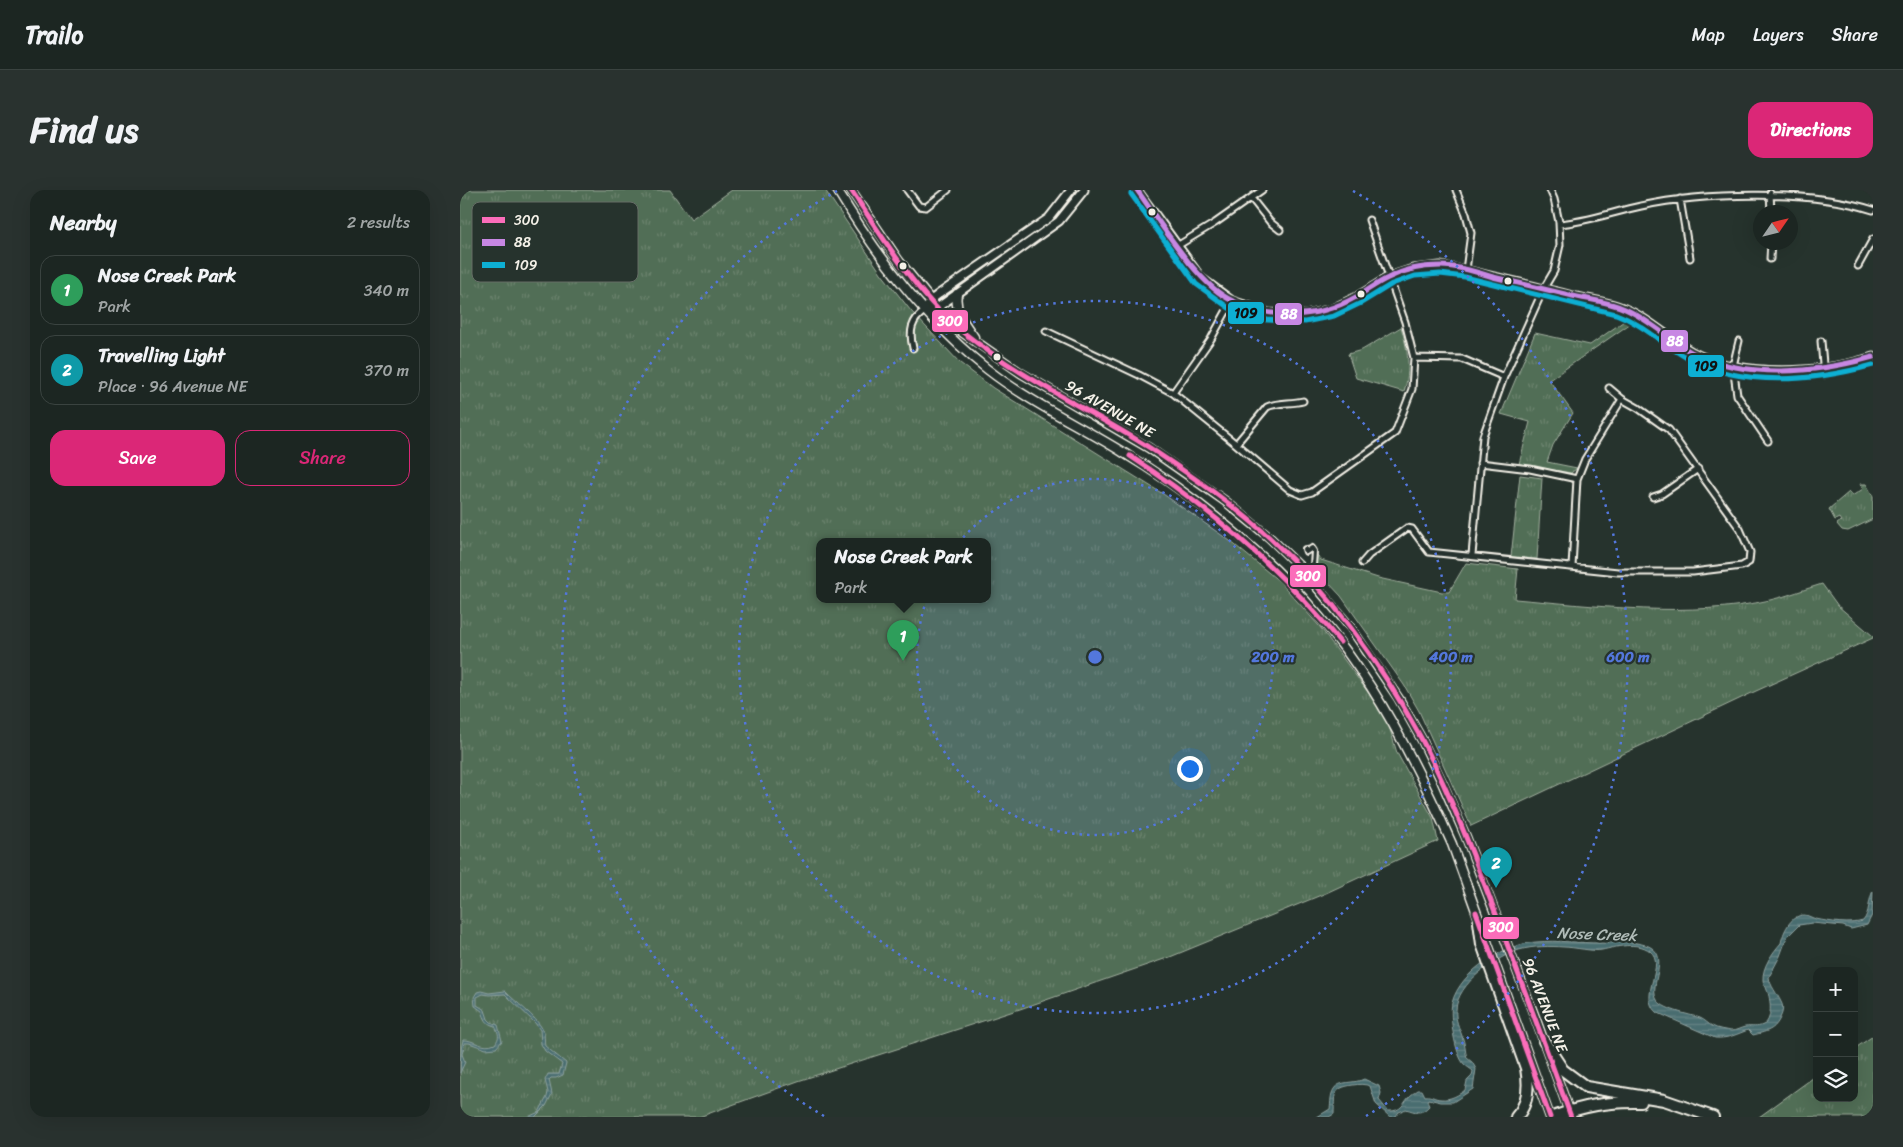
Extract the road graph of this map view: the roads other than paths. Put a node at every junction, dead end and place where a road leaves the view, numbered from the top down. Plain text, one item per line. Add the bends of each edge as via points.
1 (837, 190) edge
2 (851, 190) edge
3 (908, 190) edge
4 (948, 190) edge
5 (1071, 190) edge
6 (1084, 190) edge
7 (1138, 190) edge
8 (1262, 190) edge
9 (1456, 190) edge
10 (1550, 190) edge
11 (1770, 192) junction
12 (1251, 198) junction
13 (1680, 200) junction
14 (1771, 205) edge
15 (1873, 210) edge
16 (1369, 220) dead end
17 (1559, 224) junction
18 (1280, 230) dead end
19 (1873, 239) edge
20 (1177, 246) junction
21 (1770, 250) edge
22 (1690, 258) dead end
23 (1770, 259) dead end
24 (1858, 266) dead end
25 (1466, 270) junction
26 (1389, 277) junction
27 (1544, 288) junction
28 (957, 294) junction
29 (931, 300) junction
30 (1232, 301) junction
31 (938, 308) junction
32 (925, 311) junction
33 (1046, 331) dead end
34 (977, 341) junction
35 (1739, 341) dead end
36 (1821, 341) dead end
37 (913, 348) dead end
38 (1873, 357) edge
39 (1414, 358) junction
40 (1733, 366) junction
41 (1824, 371) junction
42 (1504, 377) junction
43 (1609, 388) dead end
44 (1173, 393) junction
45 (1622, 399) junction
46 (1303, 400) dead end
47 (1768, 441) dead end
48 (1236, 444) junction
49 (1149, 448) junction
50 (1140, 463) junction
51 (1480, 463) junction
52 (1698, 469) junction
53 (1578, 479) junction
54 (1653, 496) dead end
55 (1305, 549) dead end
56 (1472, 555) junction
57 (1362, 562) dead end
58 (1313, 566) dead end
59 (1572, 568) junction
60 (1479, 922) joint
61 (1505, 1001) junction
62 (1544, 1041) junction
63 (1689, 1108) junction
64 (1569, 1111) junction
65 (1516, 1117) edge
66 (1551, 1117) edge
67 (1713, 1117) edge

1 - 32 main road, 96 AVENUE NE via 866,235
2 - 29 main road, 96 AVENUE NE via 899,261
3 - 4 street via 919,206 926,207
5 - 29 street via 1049,218
6 - 28 street via 1059,222
7 - 20 street
8 - 12 street
9 - 25 street via 1471,233
10 - 17 street
11 - 13 street via 1719,194
11 - 14 street
11 - 15 street via 1841,198
12 - 18 street
12 - 20 street
13 - 17 street
13 - 22 street
16 - 26 street
17 - 27 street via 1560,245 1554,271
19 - 24 street
20 - 30 street via 1201,278
21 - 23 street
25 - 26 street via 1426,267
25 - 27 street
26 - 30 street via 1332,309 1305,315 1269,313
26 - 39 street
27 - 40 street via 1624,308 1690,351 1711,361
27 - 42 street
28 - 31 street
28 - 34 main road via 958,312
29 - 31 main road, 96 AVENUE NE
29 - 32 street
30 - 44 street
31 - 32 street
31 - 34 main road, 96 AVENUE NE via 962,332
32 - 37 street via 917,316 910,329
32 - 50 main road, 96 AVENUE NE via 988,370
33 - 44 street
34 - 49 main road, 96 AVENUE NE via 1021,373
35 - 40 street
36 - 41 street
38 - 41 street
39 - 42 street via 1462,359
39 - 48 street via 1412,389 1395,433 1312,492 1302,495 1290,490
40 - 41 street
40 - 47 street via 1737,395
42 - 51 street via 1483,436
43 - 45 street
44 - 48 street
45 - 52 street via 1669,430
45 - 53 street via 1585,459
46 - 48 street via 1270,405
49 - 50 main road
49 - 62 main road, 96 AVENUE NE via 1175,464 1270,538 1319,588 1367,650 1422,740 1457,814
50 - 60 main road, 96 AVENUE NE via 1213,515 1257,552 1288,582 1355,661 1385,707 1442,821
51 - 53 street
51 - 56 street
52 - 54 street via 1662,494
52 - 59 street via 1740,529 1750,552 1749,562 1742,566 1693,572
53 - 59 street
55 - 58 street via 1306,552 1312,548 1314,551
56 - 57 street via 1429,552 1412,529 1407,528
56 - 59 street
60 - 61 highway via 1482,944
61 - 65 highway via 1528,1080 1525,1104
61 - 66 main road
62 - 63 highway via 1563,1070 1586,1087 1664,1100
62 - 64 main road, 96 AVENUE NE
63 - 64 highway via 1617,1101
63 - 67 highway
64 - 66 highway

